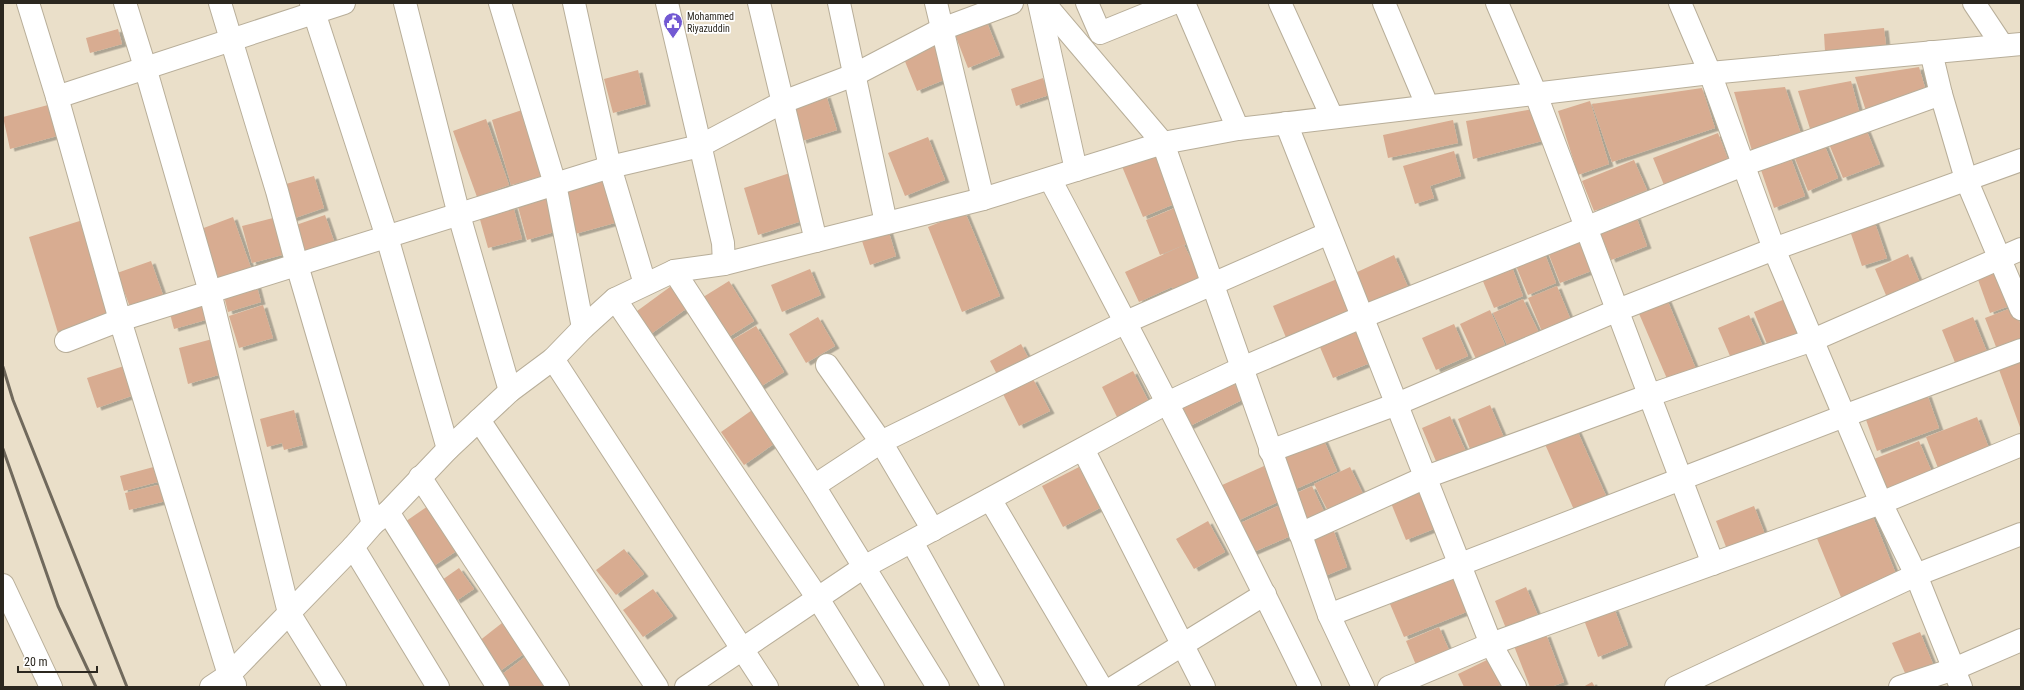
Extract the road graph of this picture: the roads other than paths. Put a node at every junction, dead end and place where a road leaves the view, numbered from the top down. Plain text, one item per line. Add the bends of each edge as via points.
1 (28, 3) edge
2 (125, 3) edge
3 (220, 3) edge
4 (344, 3) edge
5 (405, 3) edge
6 (500, 3) edge
7 (574, 3) edge
8 (667, 3) edge
9 (759, 3) edge
10 (838, 3) edge
11 (936, 3) edge
12 (1012, 3) edge
13 (1038, 3) edge
14 (1044, 3) edge
15 (1087, 3) edge
16 (1174, 3) edge
17 (1184, 3) edge
18 (1280, 3) edge
19 (1384, 3) edge
20 (1498, 3) edge
21 (1680, 3) edge
22 (1974, 3) edge
23 (312, 8) edge
24 (942, 29) junction
25 (231, 39) junction
26 (2012, 44) edge
27 (1931, 52) junction
28 (145, 67) junction
29 (1710, 72) junction
30 (854, 75) junction
31 (1535, 92) junction
32 (1941, 94) junction
33 (57, 97) junction
34 (783, 102) junction
35 (1427, 105) junction
36 (1332, 117) junction
37 (1286, 123) junction
38 (1238, 128) junction
39 (1163, 143) junction
40 (700, 146) junction
41 (2021, 160) edge
42 (1743, 165) junction
43 (610, 167) junction
44 (1076, 170) junction
45 (1050, 179) junction
46 (1966, 179) junction
47 (555, 184) junction
48 (983, 199) junction
49 (459, 215) junction
50 (886, 223) junction
51 (1586, 228) junction
52 (1329, 233) junction
53 (387, 236) junction
54 (816, 241) junction
55 (1774, 249) junction
56 (2021, 249) edge
57 (2000, 257) junction
58 (724, 264) junction
59 (297, 265) junction
60 (674, 272) junction
61 (1213, 283) junction
62 (645, 284) junction
63 (210, 292) junction
64 (615, 300) junction
65 (2021, 309) edge
66 (1618, 310) junction
67 (1362, 317) junction
68 (120, 320) junction
69 (1126, 322) junction
70 (583, 328) junction
71 (1813, 340) junction
72 (66, 341) dead end
73 (2021, 350) edge
74 (553, 359) junction
75 (827, 365) dead end
76 (1242, 368) junction
77 (510, 391) junction
78 (1650, 395) junction
79 (1167, 403) junction
80 (1397, 404) junction
81 (1844, 416) junction
82 (479, 420) junction
83 (881, 442) junction
84 (2021, 445) edge
85 (448, 449) junction
86 (1083, 449) junction
87 (1270, 452) junction
88 (420, 477) junction
89 (1426, 477) junction
90 (1681, 478) junction
91 (814, 486) junction
92 (990, 499) junction
93 (1881, 503) junction
94 (380, 518) junction
95 (933, 530) junction
96 (1300, 534) junction
97 (2021, 534) edge
98 (912, 542) junction
99 (353, 547) junction
100 (1460, 563) junction
101 (1713, 564) junction
102 (864, 568) junction
103 (1916, 575) junction
104 (3, 585) edge
105 (1265, 594) junction
106 (817, 597) junction
107 (289, 613) junction
108 (1329, 615) junction
109 (2021, 640) edge
110 (1491, 644) junction
111 (1182, 645) junction
112 (742, 649) junction
113 (1957, 678) edge
114 (232, 681) edge
115 (51, 687) edge
116 (211, 687) edge
117 (335, 687) edge
118 (438, 687) edge
119 (498, 687) edge
120 (558, 687) edge
121 (657, 687) edge
122 (686, 687) edge
123 (767, 687) edge
124 (873, 687) edge
125 (938, 687) edge
126 (993, 687) edge
127 (1101, 687) edge
128 (1114, 687) edge
129 (1204, 687) edge
130 (1310, 687) edge
131 (1363, 687) edge
132 (1389, 687) edge
133 (1515, 687) edge
134 (1676, 687) edge
135 (1900, 687) edge

1 - 33 street
2 - 28 street
3 - 25 street
4 - 23 street
5 - 49 street
6 - 47 street
7 - 43 street
8 - 40 street
9 - 34 street
10 - 30 street
11 - 24 street
12 - 24 street
13 - 44 street
14 - 39 street
15 - 16 street via 1100,33
17 - 38 street
18 - 36 street
19 - 35 street
20 - 31 street
21 - 29 street
22 - 26 street
23 - 25 street
23 - 53 street
24 - 30 street
24 - 48 street
25 - 28 street
25 - 59 street via 278,191
26 - 27 street
27 - 29 street
27 - 32 street
28 - 33 street
28 - 63 street
29 - 31 street
29 - 42 street
30 - 34 street
30 - 50 street
31 - 35 street
31 - 51 street
32 - 42 street
32 - 46 street
33 - 68 street
34 - 40 street
34 - 54 street
35 - 36 street
36 - 37 street
37 - 38 street
37 - 52 street
38 - 39 street
39 - 44 street
39 - 61 street
40 - 43 street
40 - 58 street via 723,243
41 - 46 street
42 - 51 street
42 - 55 street
43 - 47 street
43 - 62 street
44 - 45 street
45 - 48 street
45 - 69 street
46 - 55 street
46 - 57 street
47 - 49 street
47 - 70 street
48 - 50 street
49 - 53 street
49 - 77 street
50 - 54 street
51 - 66 street
51 - 67 street
52 - 61 street
52 - 67 street
53 - 59 street
53 - 85 street
54 - 58 street
55 - 66 street
55 - 71 street
56 - 57 street
57 - 65 street
57 - 71 street
58 - 60 street
59 - 63 street
59 - 94 street
60 - 62 street
60 - 91 street
61 - 69 street
61 - 76 street
62 - 64 street
63 - 68 street
63 - 107 street
64 - 70 street
64 - 106 street
66 - 78 street
66 - 80 street
67 - 76 street
67 - 80 street
68 - 72 street
68 - 114 street
69 - 79 street
69 - 83 street
70 - 74 street
71 - 78 street
71 - 81 street
73 - 81 street
74 - 77 street
74 - 112 street
75 - 83 street
76 - 79 street
76 - 87 street
77 - 82 street
78 - 89 street
78 - 90 street
79 - 86 street
79 - 105 street
80 - 87 street
80 - 89 street
81 - 90 street
81 - 93 street
82 - 85 street
82 - 121 street
83 - 91 street
83 - 95 street
84 - 93 street
85 - 88 street
86 - 92 street
86 - 111 street
87 - 96 street
88 - 94 street
88 - 120 street
89 - 96 street
89 - 100 street
90 - 100 street
90 - 101 street
91 - 102 street
92 - 95 street
92 - 127 street
93 - 101 street
93 - 103 street
94 - 99 street
94 - 119 street
95 - 98 street
96 - 108 street
97 - 103 street
98 - 102 street
98 - 126 street
99 - 107 street
99 - 118 street
100 - 108 street
100 - 110 street
101 - 110 street
102 - 106 street
102 - 125 street
103 - 113 street
103 - 134 street
104 - 115 street
105 - 111 street
105 - 130 street
106 - 112 street
106 - 124 street
107 - 114 street
107 - 117 street
108 - 131 street
109 - 113 street
110 - 132 street
110 - 133 street
111 - 128 street
111 - 129 street
112 - 122 street
112 - 123 street
113 - 135 street
114 - 116 street

